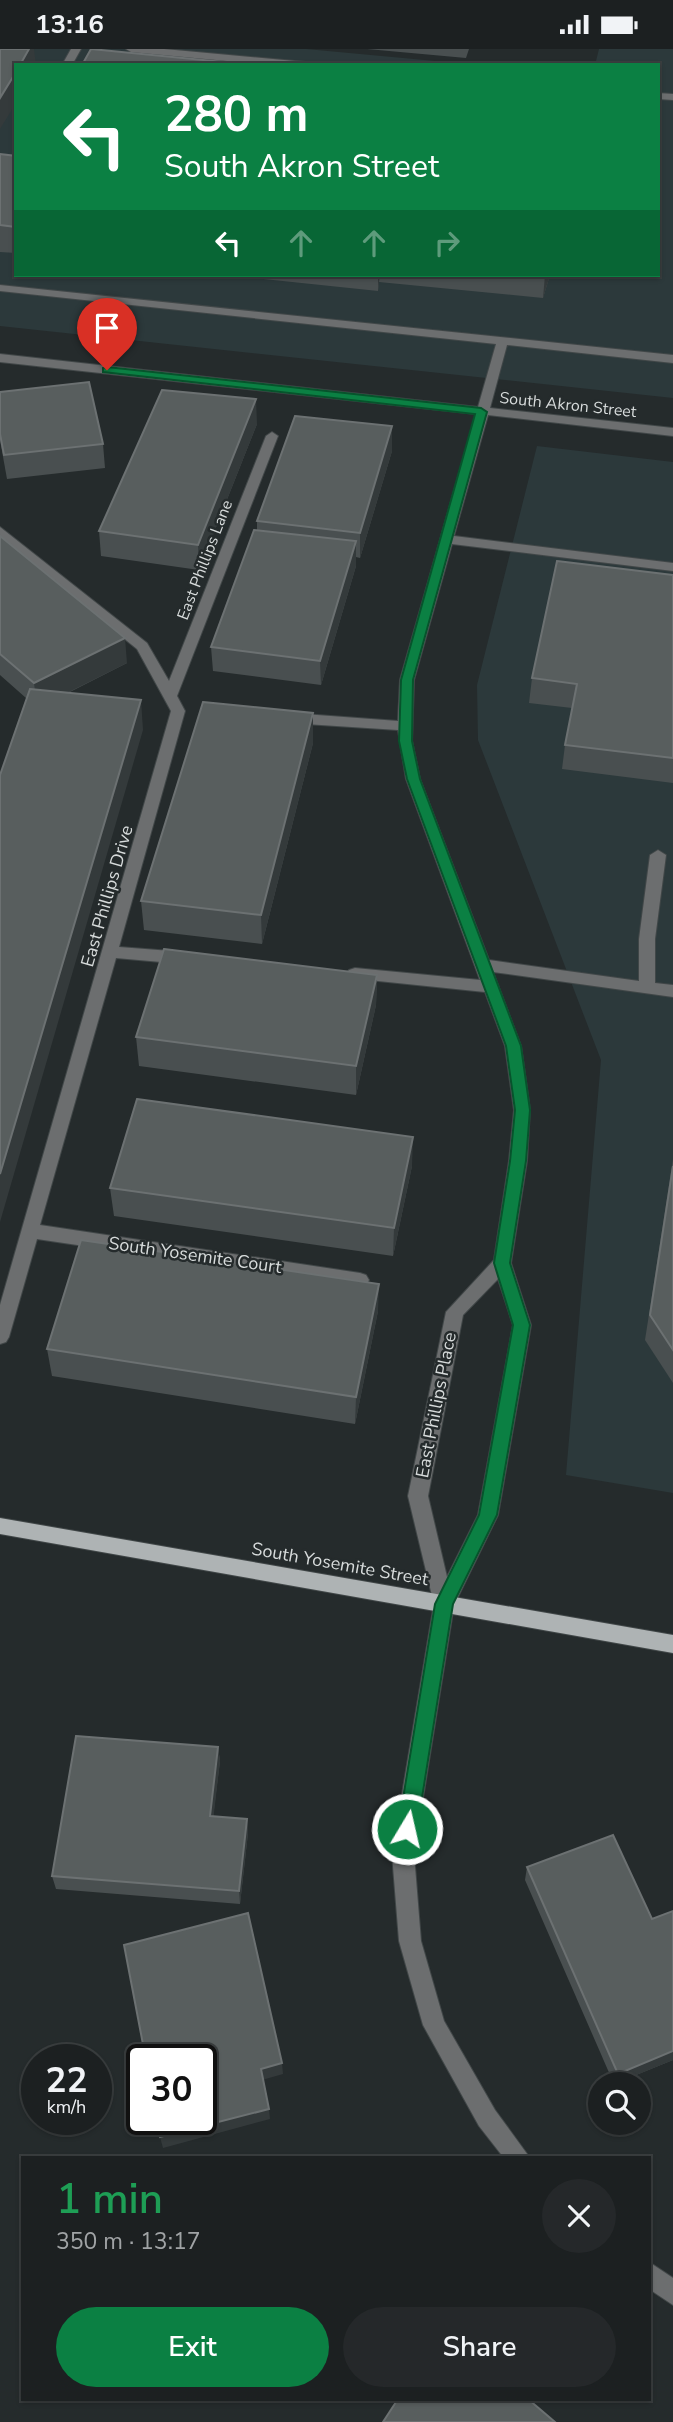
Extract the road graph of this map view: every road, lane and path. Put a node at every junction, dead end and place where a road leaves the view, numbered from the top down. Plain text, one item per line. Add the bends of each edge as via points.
1 (131, 49) edge
2 (284, 63) edge
3 (0, 288) edge
4 (502, 343) junction
5 (0, 358) edge
6 (673, 359) edge
7 (481, 412) junction
8 (673, 432) edge
9 (272, 436) dead end
10 (0, 531) edge
11 (446, 540) junction
12 (673, 567) edge
13 (170, 696) junction
14 (272, 717) edge
15 (405, 726) junction
16 (657, 855) dead end
17 (111, 952) junction
18 (206, 960) edge
19 (483, 965) junction
20 (342, 973) edge
21 (491, 987) junction
22 (647, 988) junction
23 (673, 991) edge
24 (31, 1231) junction
25 (502, 1263) junction
26 (360, 1280) edge
27 (0, 1337) edge
28 (0, 1526) edge
29 (444, 1604) junction
30 (673, 1644) edge
31 (517, 2156) edge
32 (651, 2276) edge
33 (673, 2293) edge

1 - 2 street
3 - 4 street
4 - 6 street
4 - 7 street, East Phillips Place
5 - 7 street, South Akron Street
7 - 8 street, South Akron Street
7 - 11 street, East Phillips Place
9 - 13 street, East Phillips Lane
10 - 13 street, East Phillips Drive via 142,646
11 - 12 street
11 - 15 street, East Phillips Place via 407,680
13 - 17 street, East Phillips Drive via 185,712
14 - 15 street
15 - 19 street, East Phillips Place via 414,779
16 - 22 street via 646,939
17 - 18 street
17 - 24 street, East Phillips Drive
19 - 21 street, East Phillips Place
19 - 22 street
20 - 21 street
21 - 25 street, East Phillips Place via 513,1046 522,1110
22 - 23 street
24 - 26 street, South Yosemite Court
24 - 27 street, East Phillips Drive
25 - 29 street, East Phillips Place via 522,1325 488,1515
25 - 29 street, East Phillips Place via 455,1312 418,1496
28 - 29 main road, South Yosemite Street
29 - 30 main road, South Yosemite Street
29 - 31 street, East Phillips Place via 403,1854 410,1941 434,2025 487,2118
32 - 33 street

